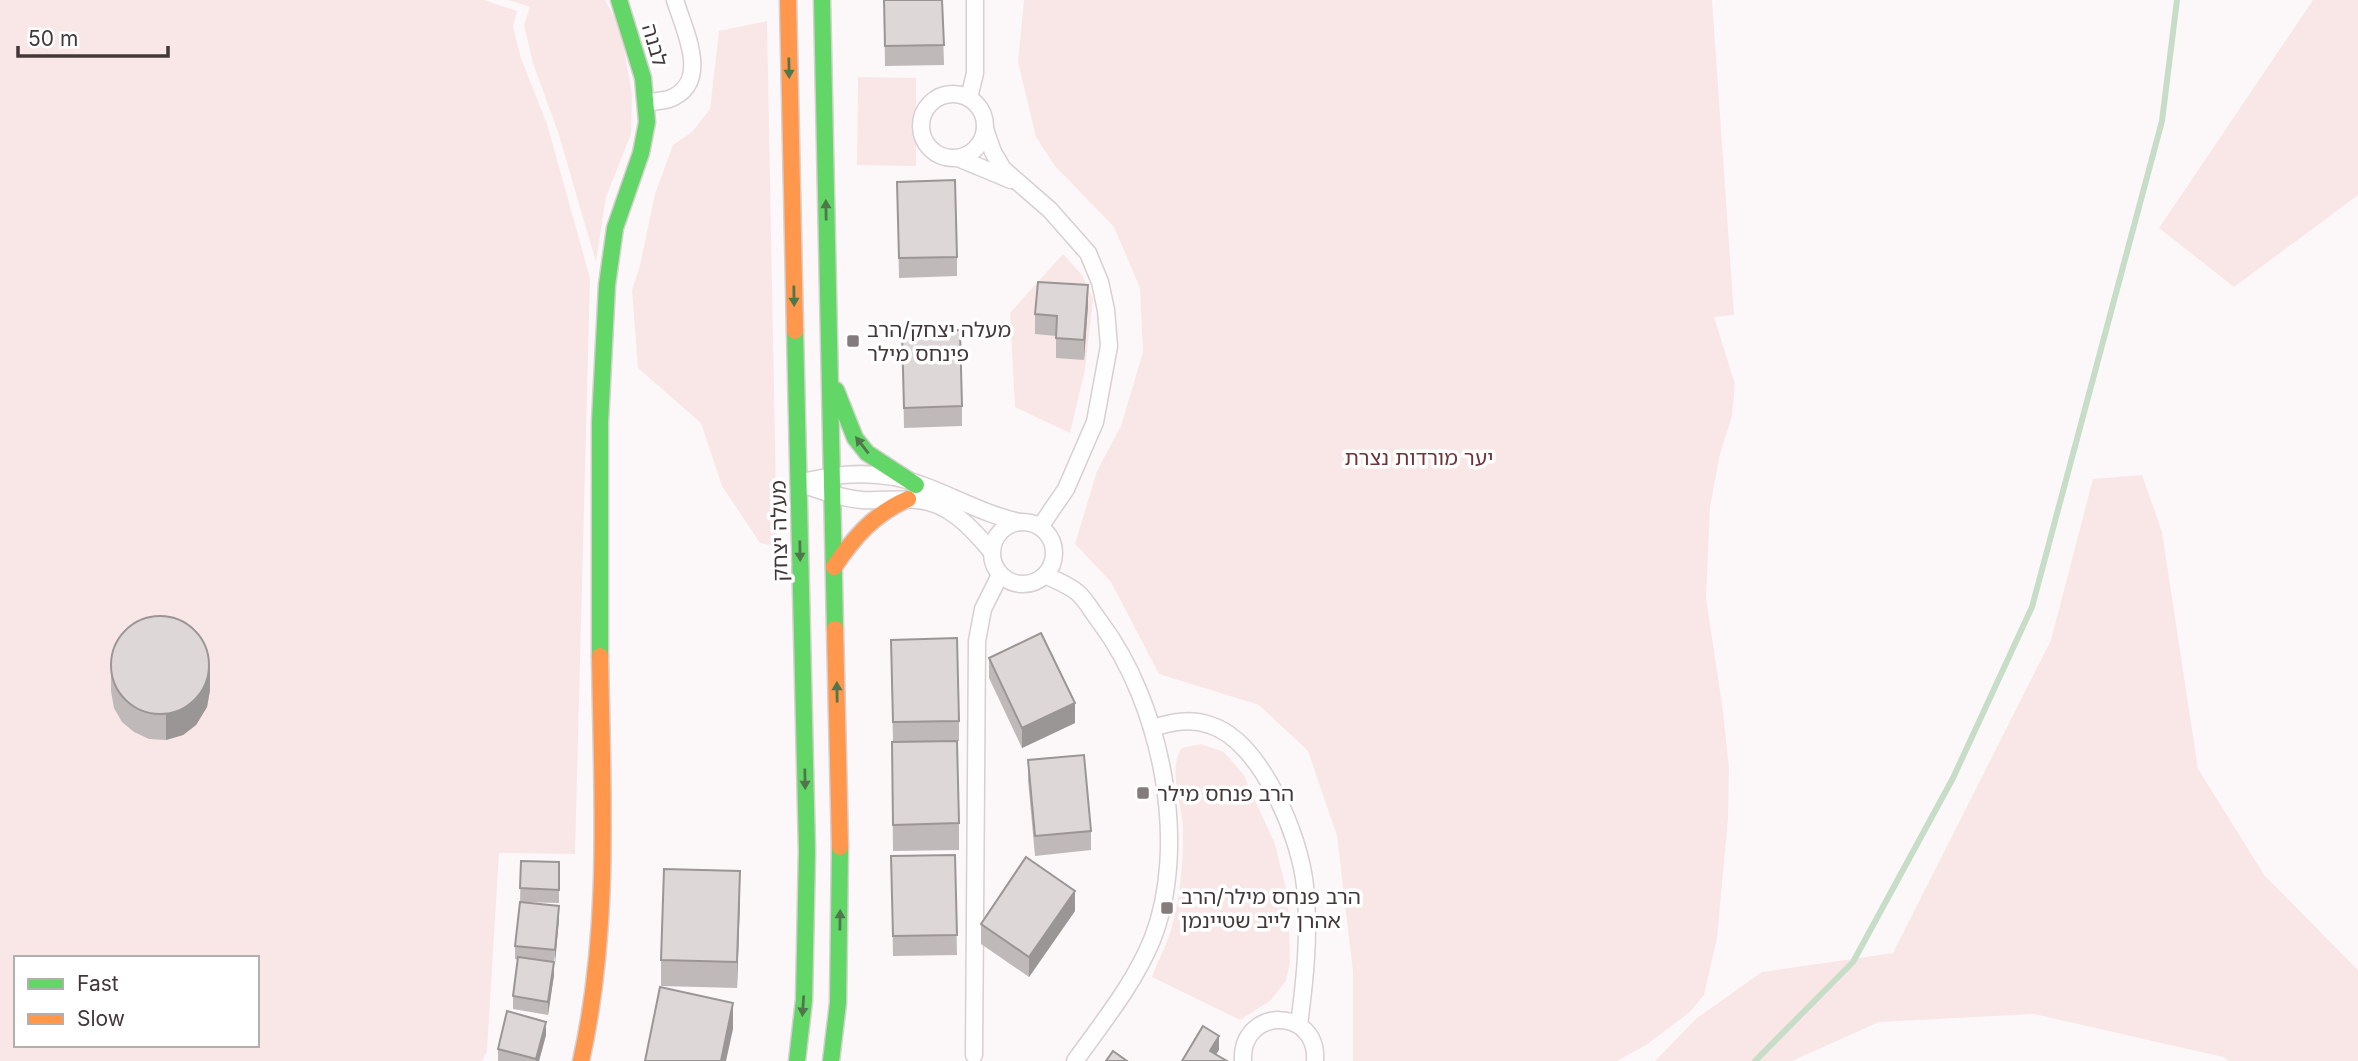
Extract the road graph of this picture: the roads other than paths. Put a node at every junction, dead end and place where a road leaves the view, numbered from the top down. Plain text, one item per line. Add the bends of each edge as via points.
1 (619, 0) edge
2 (675, 0) edge
3 (788, 0) edge
4 (822, 0) edge
5 (975, 0) edge
6 (969, 98) junction
7 (647, 103) junction
8 (985, 130) junction
9 (958, 158) junction
10 (1016, 182) junction
11 (830, 376) junction
12 (833, 474) junction
13 (799, 483) junction
14 (912, 492) junction
15 (833, 494) junction
16 (1020, 522) junction
17 (1040, 527) junction
18 (991, 551) junction
19 (834, 567) junction
20 (1000, 575) junction
21 (1045, 575) junction
22 (1152, 728) junction
23 (1299, 1025) junction
24 (974, 1055) dead end
25 (581, 1061) edge
26 (797, 1061) edge
27 (831, 1061) edge
28 (1075, 1061) edge
29 (1243, 1061) edge
30 (1315, 1061) edge

1 - 7 street, לבנה
2 - 7 street via 694,64 692,77 669,99
3 -> 13 street, מעלה יצחק
11 -> 4 street
5 - 6 street via 975,74
6 - 8 street via 985,119
6 - 9 street via 943,95 926,107 922,117 923,138 929,147 947,158
7 - 25 street, לבנה via 640,161 615,228 604,317 598,509 601,939
8 - 9 street via 976,148
8 - 10 street via 1003,169
9 - 10 street
10 - 17 street via 1050,210 1088,253 1102,292 1109,346 1095,422 1066,489
11 - 12 street
14 -> 11 street via 855,438
12 - 13 street
12 - 14 street via 896,478
12 - 15 street
13 - 15 street
13 -> 26 street, מעלה יצחק via 807,911
14 - 15 street via 859,499
14 - 16 street
14 - 18 street via 966,523
14 - 19 street via 858,532
15 - 19 street
16 - 17 street
16 - 18 street via 1004,527
17 - 21 street via 1054,551
18 - 20 street
27 -> 19 street via 838,1003 840,911
20 - 21 street via 1020,585
20 - 24 street via 983,609 976,641
21 - 22 street via 1077,592 1110,636
22 - 23 street via 1179,720 1226,731 1264,774 1281,807 1305,883 1305,982
22 - 28 street via 1168,811 1163,896 1152,939 1134,976
23 - 29 street via 1278,1019 1255,1028 1246,1040
23 - 30 street via 1314,1045

